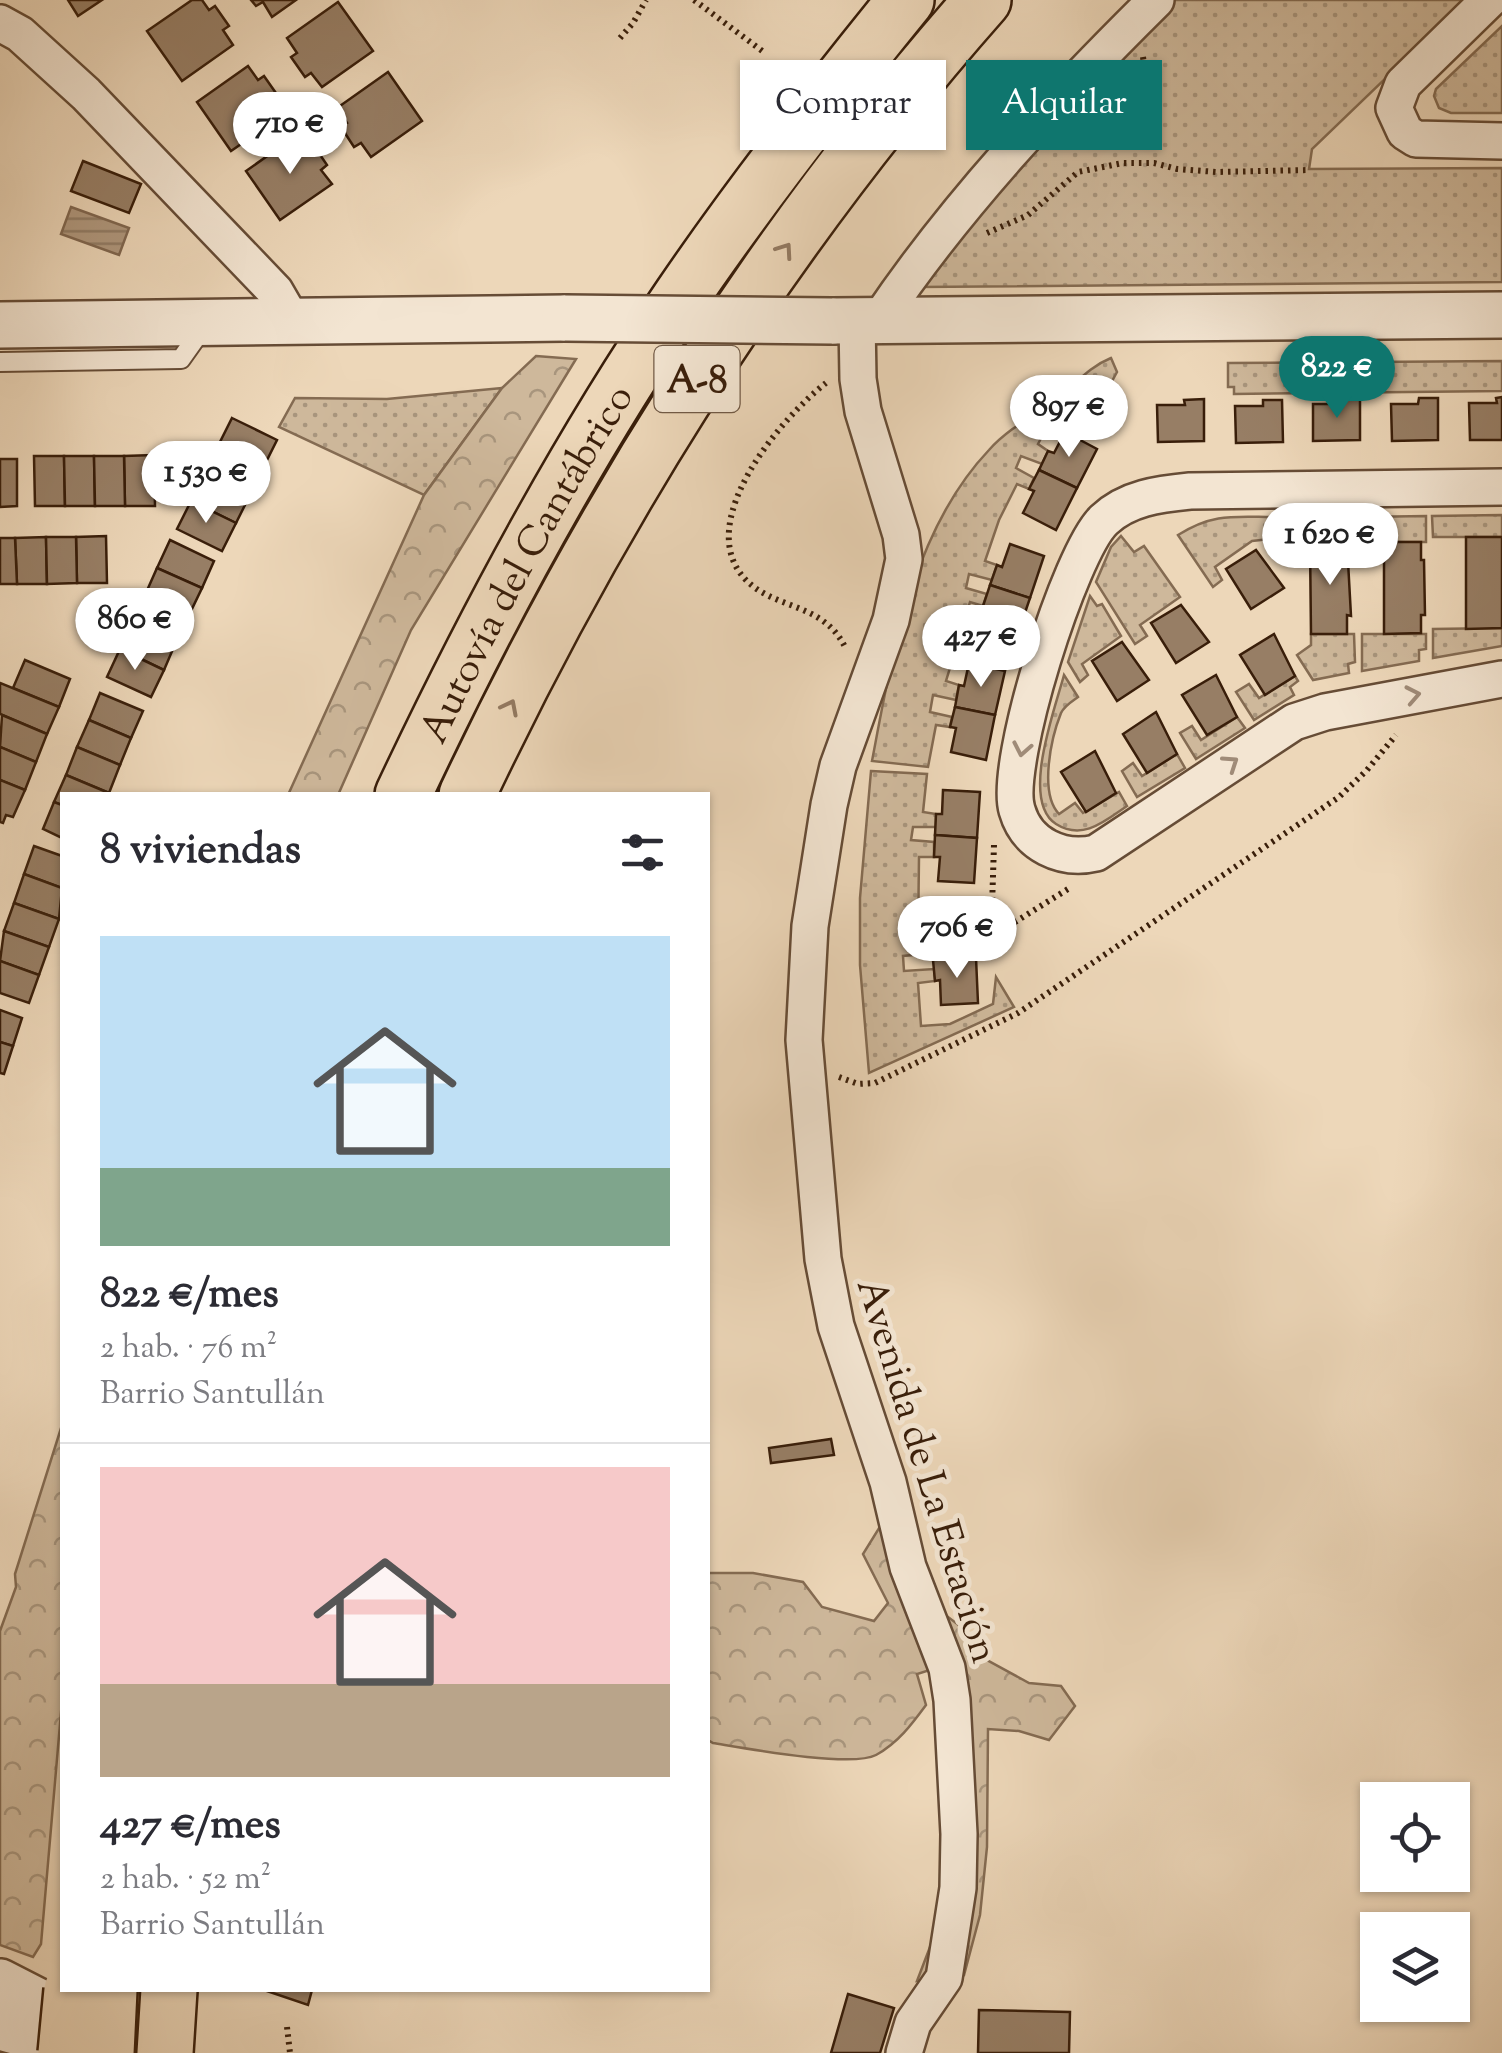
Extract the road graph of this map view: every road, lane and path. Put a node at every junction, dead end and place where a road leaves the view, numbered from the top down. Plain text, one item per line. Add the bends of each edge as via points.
1 (646, 0) edge
2 (694, 0) edge
3 (906, 0) edge
4 (983, 0) edge
5 (1156, 0) edge
6 (1488, 0) edge
7 (0, 22) edge
8 (620, 38) dead end
9 (765, 53) dead end
10 (1502, 141) edge
11 (1310, 170) dead end
12 (947, 230) junction
13 (1502, 315) edge
14 (856, 321) junction
15 (287, 322) junction
16 (207, 323) junction
17 (0, 325) edge
18 (0, 362) edge
19 (858, 365) junction
20 (1502, 487) edge
21 (1502, 679) edge
22 (857, 714) junction
23 (1400, 730) dead end
24 (404, 792) edge
25 (468, 792) edge
26 (994, 841) dead end
27 (1083, 880) dead end
28 (804, 1040) junction
29 (0, 1982) edge
30 (72, 1992) edge
31 (109, 1992) edge
32 (169, 1992) edge
33 (194, 1992) edge
34 (0, 2027) edge
35 (287, 2027) dead end
36 (66, 2053) edge
37 (96, 2053) edge
38 (106, 2053) edge
39 (116, 2053) edge
40 (165, 2053) edge
41 (196, 2053) edge
42 (290, 2053) edge
43 (904, 2053) edge

1 - 8 path
2 - 9 path
3 - 24 highway, Autovía del Cantábrico / A-8 via 758,187 615,400 489,620
25 -> 4 highway, Autovía del Cantábrico / A-8 via 601,537 728,331 882,122
5 - 12 street
6 - 10 street via 1403,84 1394,108 1416,139
7 - 15 street via 86,94 275,291
11 - 12 path via 1217,172 1122,162 1078,172 1028,216 984,235
12 - 14 street
13 - 14 street
14 - 15 street, bridge
14 - 19 street, Avenida de La Estación
15 - 16 street
16 - 17 street
16 - 18 lane via 181,360
19 - 22 street, Avenida de La Estación via 863,411 904,559
19 - 22 path via 797,406 774,436 736,500 729,538 746,580 836,630 850,659
20 -> 21 street via 1190,492 1126,504 1091,534 1067,588 1031,705 1016,808 1046,848 1073,856 1096,853 1294,722
22 - 28 street, Avenida de La Estación via 829,805 810,926
23 - 28 path via 1338,797 1018,1014 875,1084 840,1077
26 - 27 path via 991,937
28 - 43 street, Avenida de La Estación via 823,1259 836,1326 952,1700 958,1888 944,1978 913,2023
29 - 39 street via 82,2024
30 - 36 highway, bridge
31 - 38 highway, bridge
32 - 40 highway
33 - 41 highway
34 - 37 street
35 - 42 path

